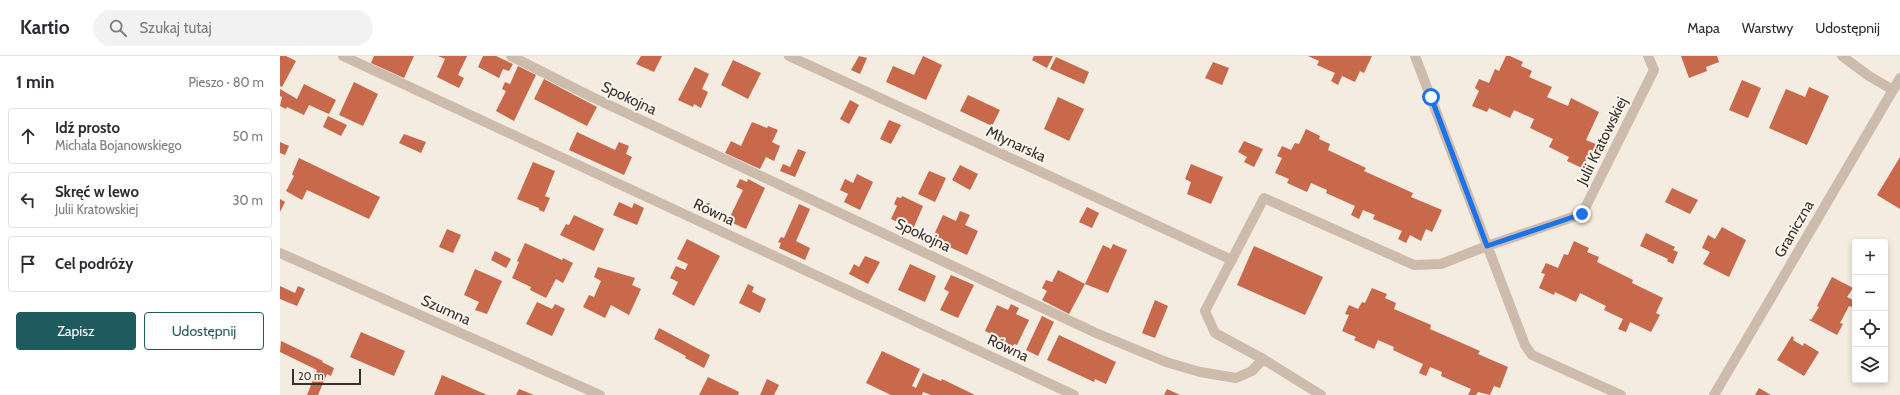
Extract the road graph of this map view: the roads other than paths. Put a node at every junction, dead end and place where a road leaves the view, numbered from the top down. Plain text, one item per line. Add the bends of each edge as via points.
1 (343, 56) edge
2 (511, 56) edge
3 (789, 56) edge
4 (1415, 56) edge
5 (1648, 56) edge
6 (1842, 56) edge
7 (1900, 78) edge
8 (1893, 90) junction
9 (1487, 246) junction
10 (280, 253) edge
11 (1232, 260) junction
12 (1263, 359) junction
13 (600, 395) edge
14 (1074, 395) edge
15 (1321, 395) edge
16 (1621, 395) edge
17 (1714, 395) edge

1 - 14 street, Równa
2 - 12 street, Spokojna via 592,97 1089,330 1166,362 1200,372 1236,378 1252,370
3 - 11 street, Młynarska
4 - 9 street
5 - 9 street, Julii Kratowskiej via 1654,70 1582,214
6 - 8 street
7 - 8 street, Graniczna
8 - 17 street, Graniczna
9 - 11 street, Julii Kratowskiej via 1441,264 1414,265 1264,198
9 - 16 street via 1525,345 1532,355
10 - 13 street, Szumna
11 - 12 street via 1205,311 1215,333
12 - 15 street

